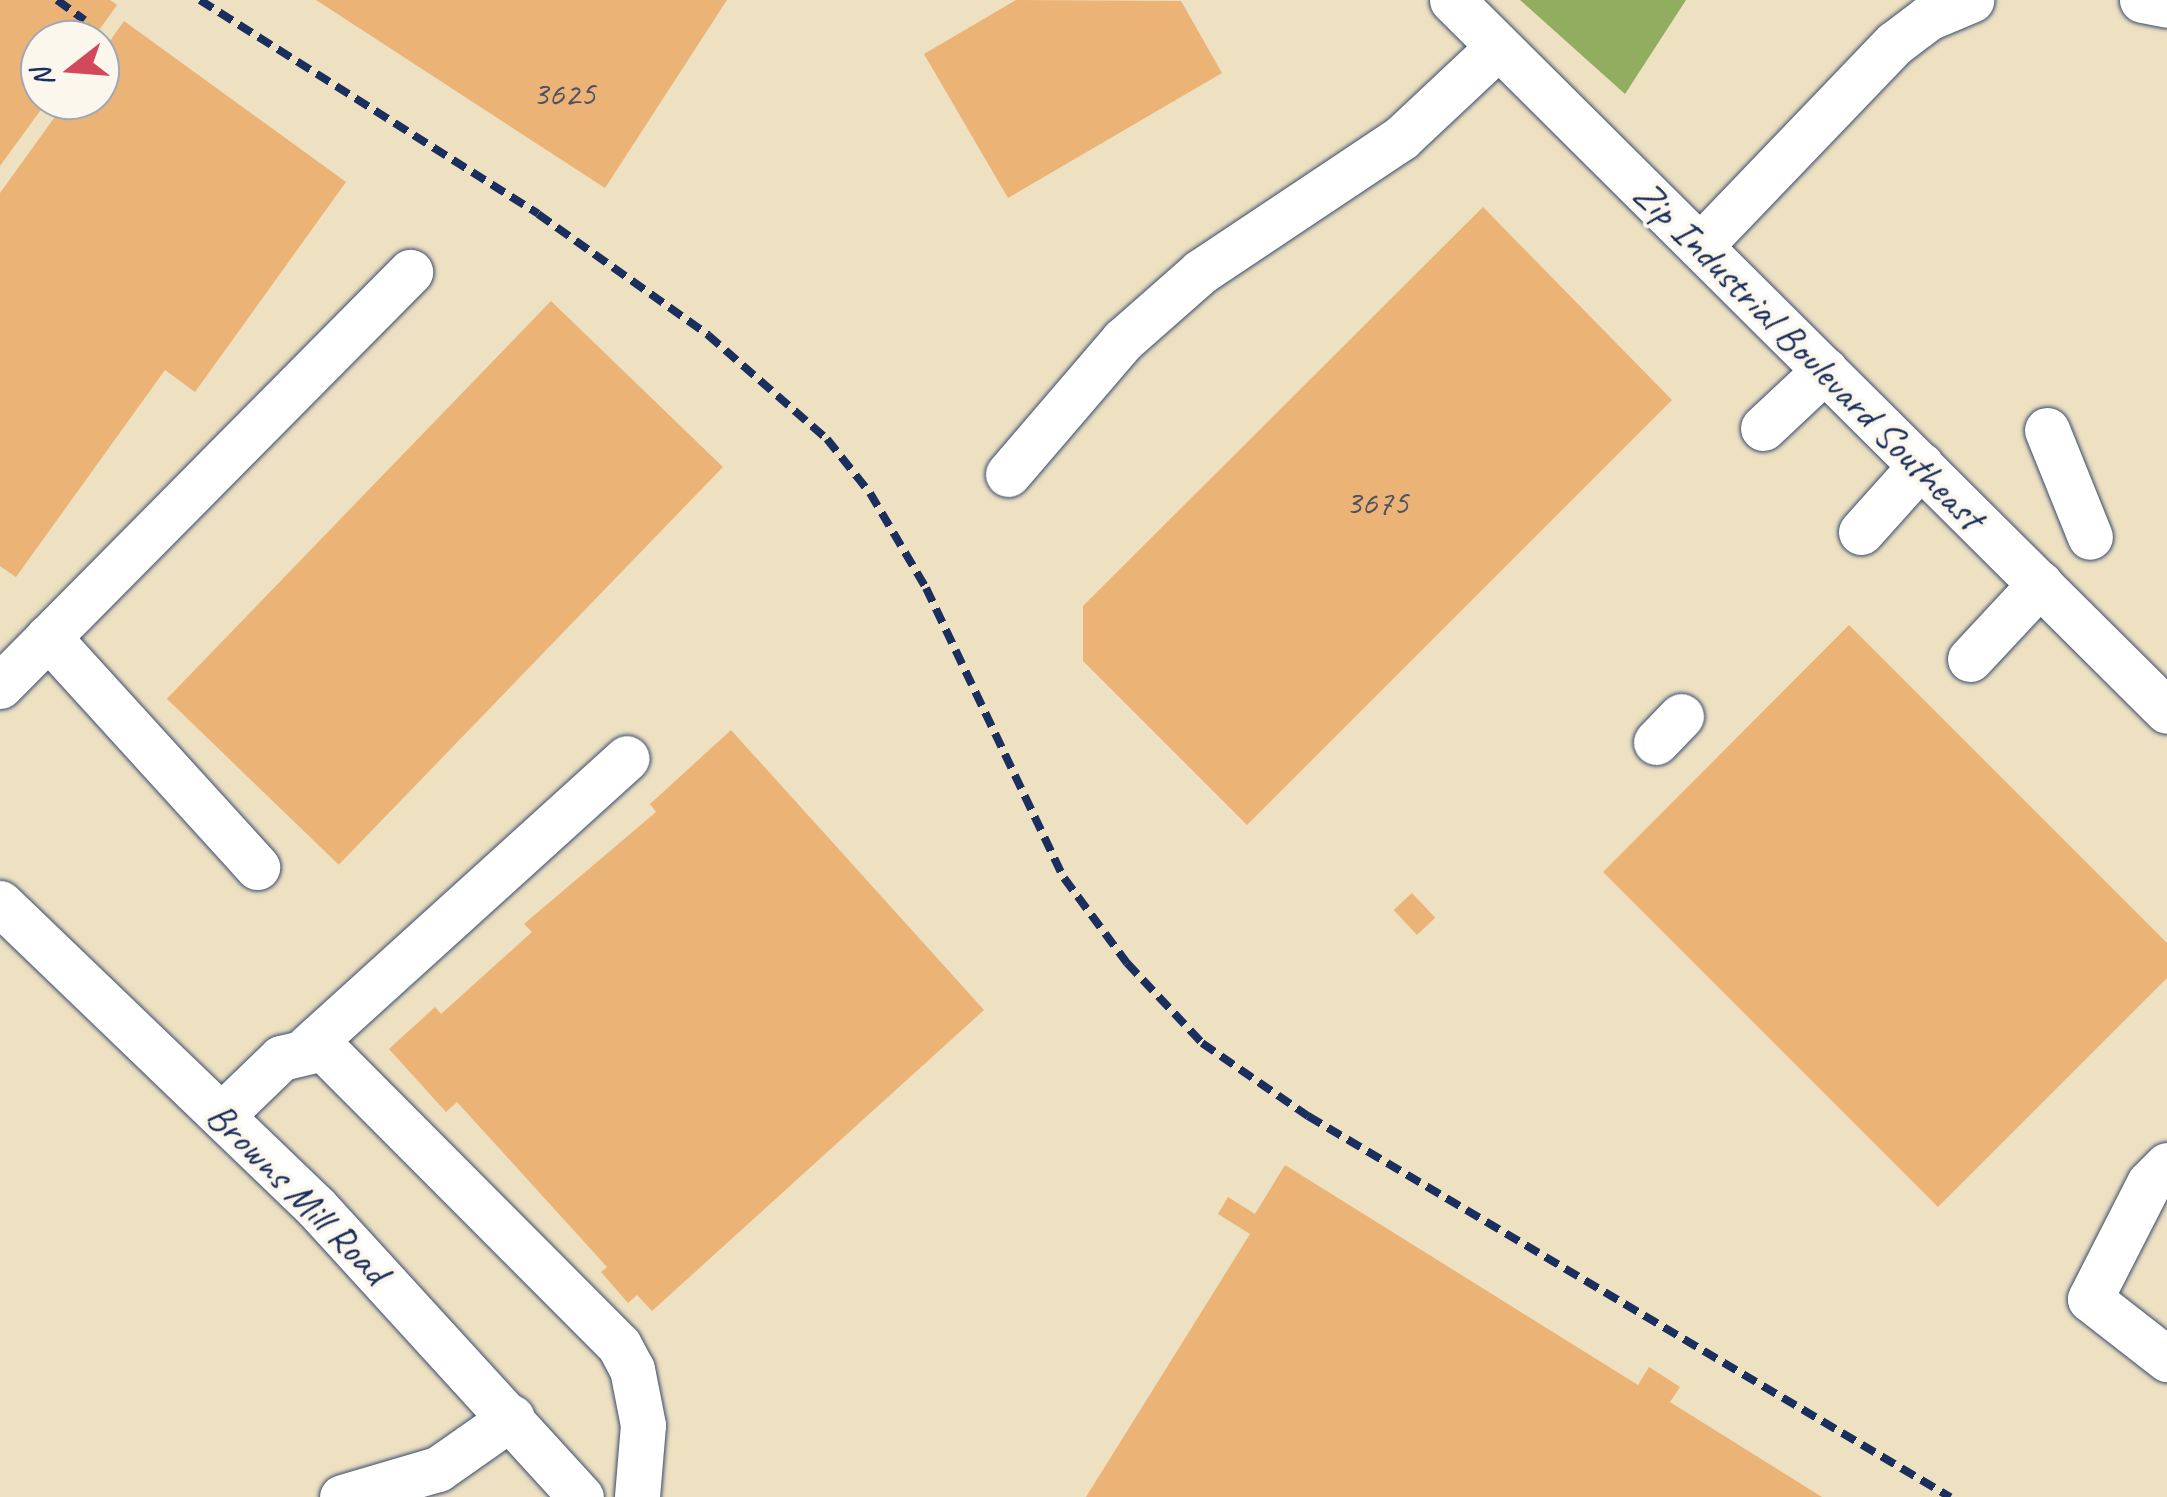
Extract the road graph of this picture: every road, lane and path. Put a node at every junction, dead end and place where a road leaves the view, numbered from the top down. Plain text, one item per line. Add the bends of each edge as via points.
1 (1452, 0) edge
2 (1972, 0) edge
3 (2142, 0) edge
4 (2167, 5) edge
5 (1498, 47) junction
6 (1700, 246) junction
7 (410, 272) dead end
8 (1825, 370) junction
9 (1763, 428) dead end
10 (2047, 430) dead end
11 (1921, 465) junction
12 (1008, 474) dead end
13 (1862, 532) dead end
14 (2090, 537) dead end
15 (2040, 584) junction
16 (48, 637) junction
17 (1970, 659) dead end
18 (0, 684) edge
19 (2167, 711) edge
20 (627, 758) dead end
21 (257, 867) dead end
22 (0, 903) edge
23 (308, 1047) junction
24 (222, 1114) junction
25 (2167, 1165) edge
26 (2167, 1359) edge
27 (512, 1418) junction
28 (342, 1497) edge
29 (581, 1497) edge
30 (638, 1497) edge

1 - 5 street, Zip Industrial Boulevard Southeast
2 - 6 street via 1928,18 1895,43
3 - 4 street
5 - 6 street, Zip Industrial Boulevard Southeast
5 - 12 street via 1401,138 1200,272 1123,340
6 - 8 street, Zip Industrial Boulevard Southeast
7 - 16 street
8 - 9 street
8 - 11 street, Zip Industrial Boulevard Southeast
10 - 14 street
11 - 13 street
11 - 15 street, Zip Industrial Boulevard Southeast
15 - 17 street
15 - 19 street, Zip Industrial Boulevard Southeast
16 - 18 street
16 - 21 street
20 - 23 street
22 - 24 street, Browns Mill Road
23 - 24 street via 281,1058
23 - 30 street via 323,1048 619,1345 632,1368 643,1425
24 - 27 street, Browns Mill Road
25 - 26 street via 2149,1183 2090,1299
27 - 28 street via 438,1470
27 - 29 street, Browns Mill Road

